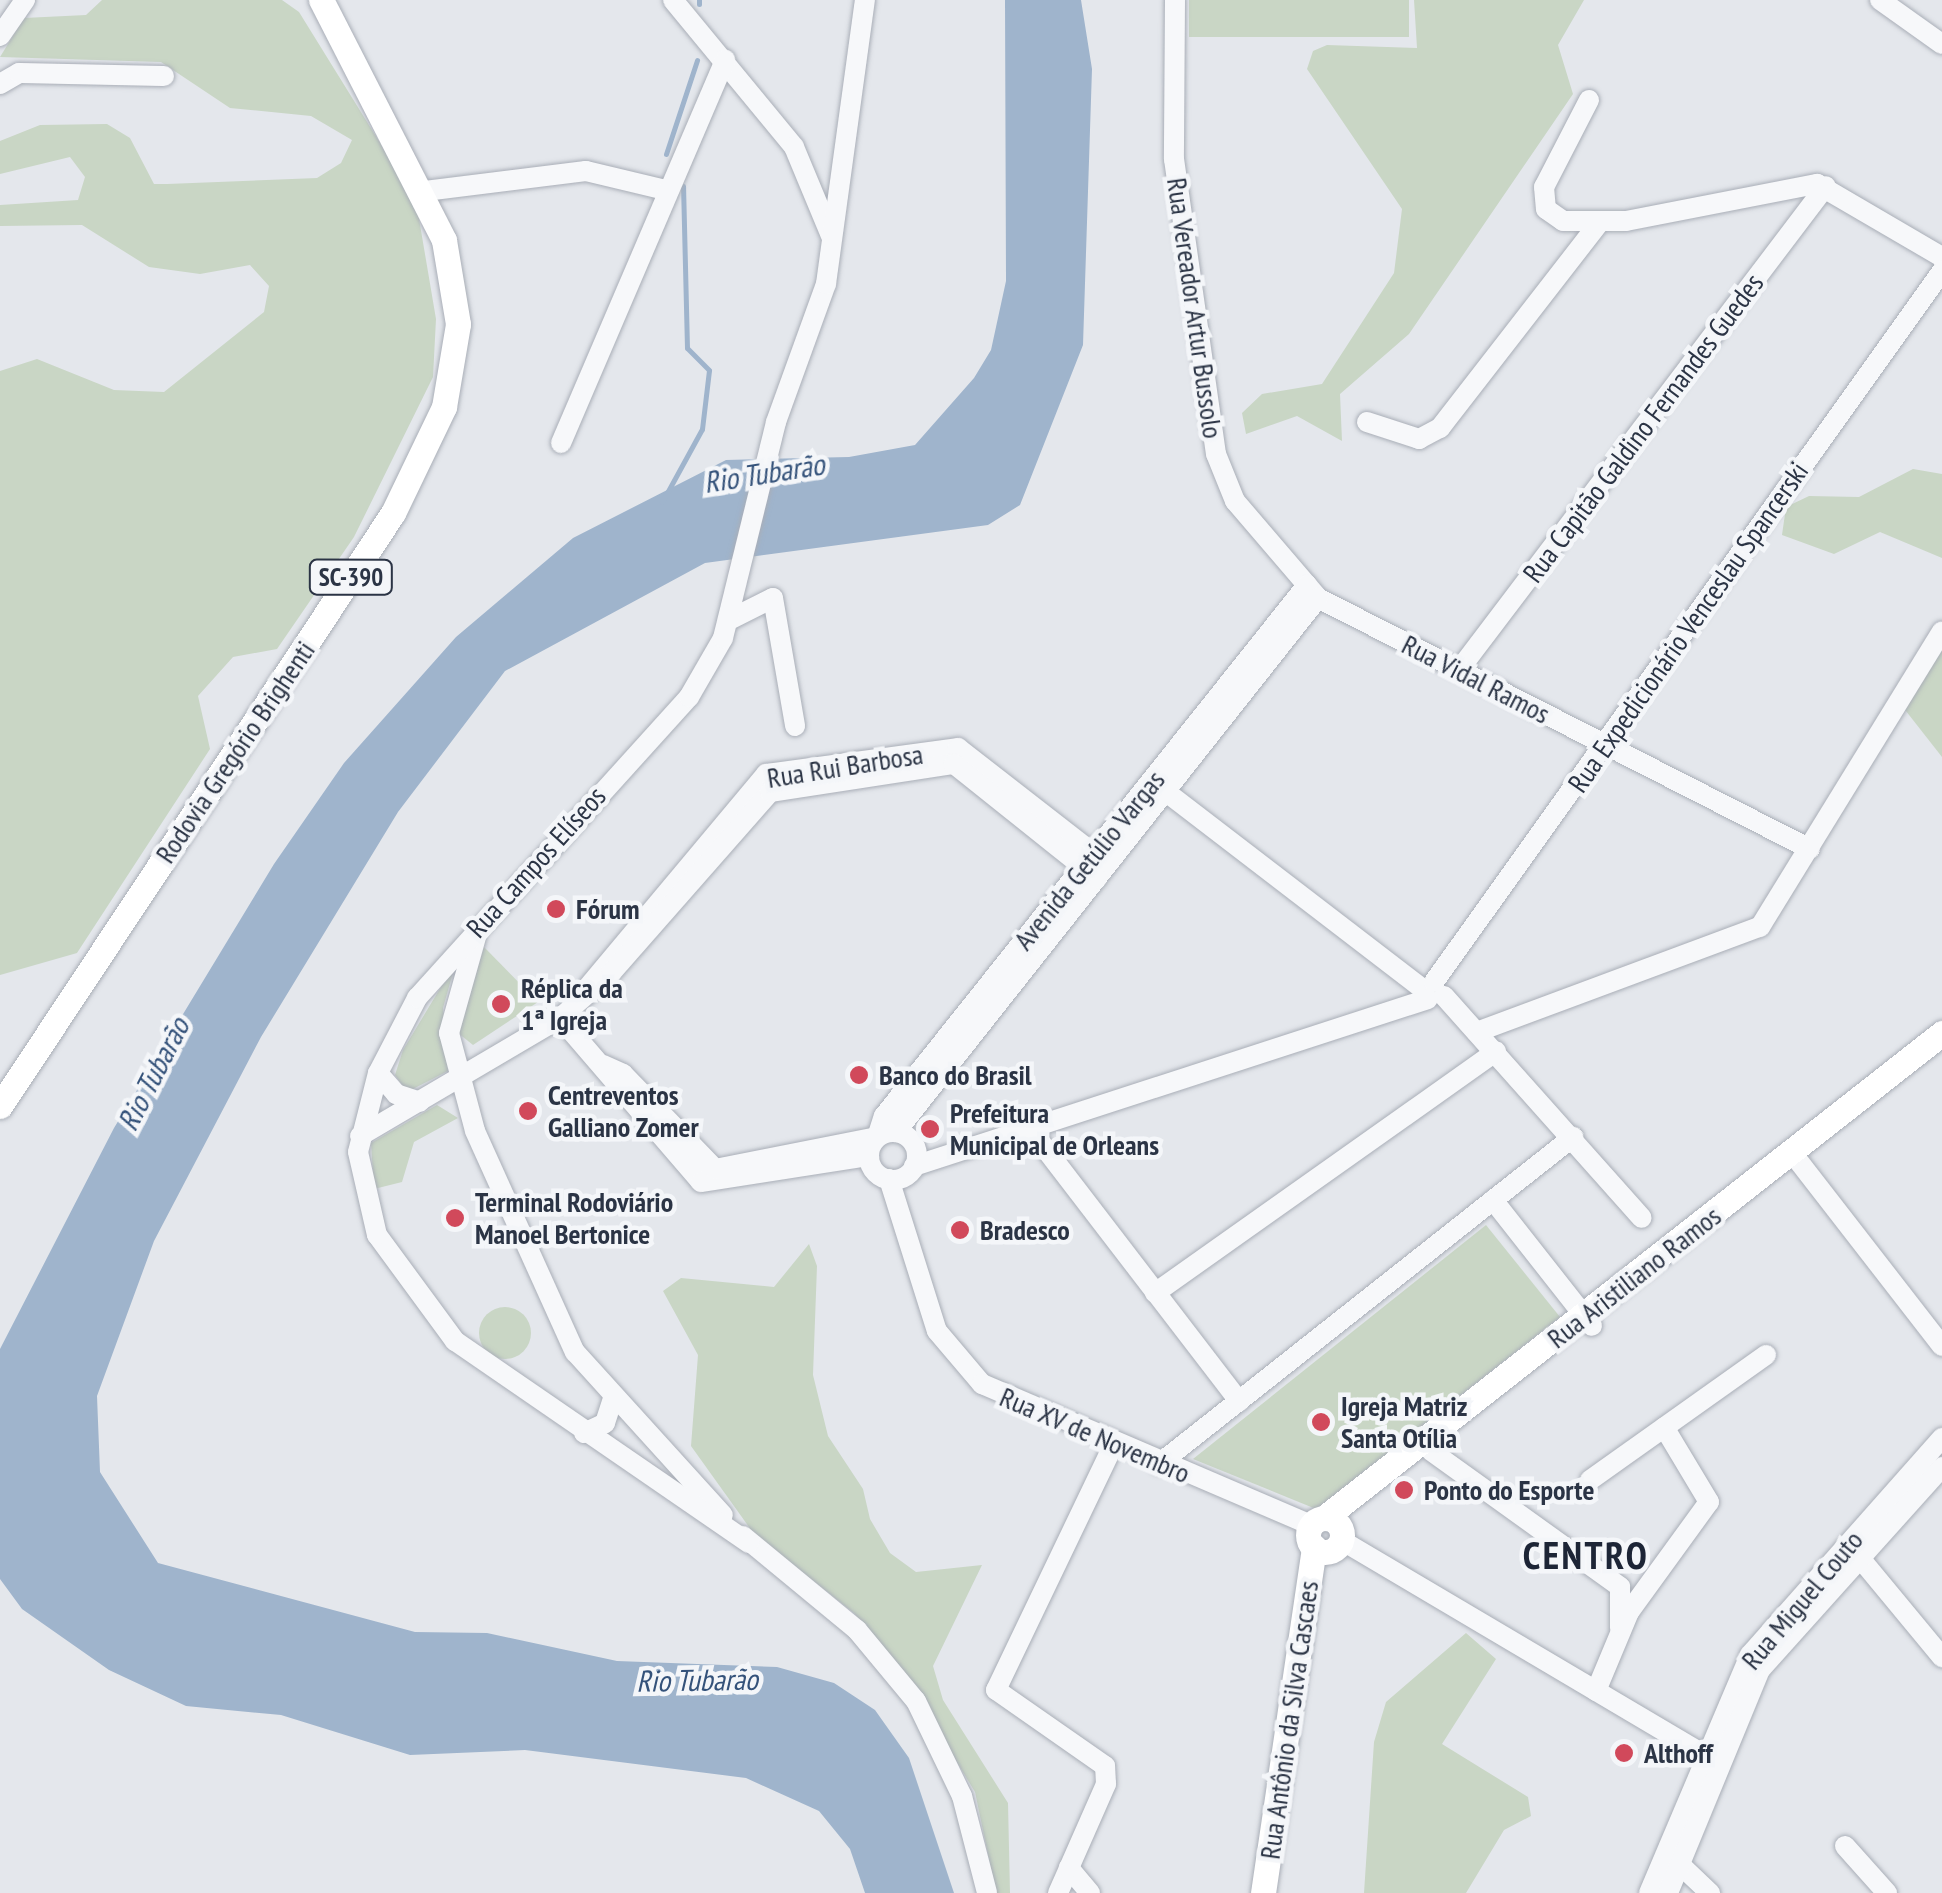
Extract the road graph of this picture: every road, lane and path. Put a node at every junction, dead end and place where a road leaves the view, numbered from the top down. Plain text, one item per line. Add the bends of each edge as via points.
1 (25, 0) edge
2 (321, 0) edge
3 (673, 0) edge
4 (865, 0) edge
5 (1175, 0) edge
6 (1880, 0) edge
7 (0, 36) edge
8 (1942, 44) edge
9 (725, 60) junction
10 (164, 76) dead end
11 (0, 84) edge
12 (1589, 100) dead end
13 (1826, 186) junction
14 (669, 190) junction
15 (425, 191) junction
16 (1598, 224) junction
17 (833, 250) junction
18 (1942, 258) edge
19 (1942, 271) edge
20 (1366, 422) dead end
21 (562, 444) dead end
22 (1313, 592) junction
23 (732, 611) junction
24 (1942, 630) edge
25 (1459, 670) junction
26 (795, 726) dead end
27 (1604, 744) junction
28 (1158, 786) junction
29 (1810, 850) junction
30 (1095, 865) junction
31 (486, 917) junction
32 (1433, 992) junction
33 (560, 1018) junction
34 (1477, 1032) junction
35 (1942, 1033) edge
36 (1942, 1048) edge
37 (1496, 1052) junction
38 (378, 1074) junction
39 (457, 1081) junction
40 (420, 1102) junction
41 (0, 1106) edge
42 (1030, 1130) junction
43 (360, 1136) junction
44 (1573, 1137) junction
45 (881, 1142) junction
46 (1797, 1158) junction
47 (914, 1166) junction
48 (889, 1179) junction
49 (1493, 1200) junction
50 (1642, 1218) dead end
51 (1155, 1293) junction
52 (1588, 1321) junction
53 (1942, 1346) edge
54 (1766, 1355) dead end
55 (614, 1398) junction
56 (1239, 1401) junction
57 (1664, 1428) junction
58 (584, 1433) junction
59 (1942, 1438) edge
60 (1114, 1446) junction
61 (1431, 1451) junction
62 (1159, 1464) junction
63 (1942, 1467) edge
64 (1590, 1480) dead end
65 (1326, 1534) junction
66 (749, 1543) junction
67 (1860, 1558) junction
68 (1620, 1631) junction
69 (1763, 1652) junction
70 (1942, 1657) edge
71 (1596, 1691) junction
72 (1712, 1759) junction
73 (1287, 1787) junction
74 (1844, 1846) dead end
75 (1672, 1858) junction
76 (1069, 1868) junction
77 (987, 1893) edge
78 (1058, 1893) edge
79 (1090, 1893) edge
80 (1264, 1893) edge
81 (1278, 1893) edge
82 (1649, 1893) edge
83 (1668, 1893) edge
84 (1710, 1893) edge
85 (1887, 1893) edge

1 - 7 street
2 - 15 main road, Rodovia Gregório Brighenti / SC-390
3 - 9 street
4 - 17 street, Rua Campos Elíseos
5 - 22 street, Rua Vereador Artur Bussolo via 1174,159 1220,471
6 - 8 street
9 - 14 street
9 - 17 street via 810,174
10 - 11 street via 19,73
12 - 16 street via 1543,198 1563,221
13 - 16 street
13 - 18 street
13 - 25 street, Rua Capitão Galdino Fernandes Guedes
14 - 15 street via 586,172
14 - 21 street
15 - 41 main road, Rodovia Gregório Brighenti / SC-390 via 451,266 458,324 432,442 367,554
16 - 20 street via 1440,428 1418,439
17 - 23 street, Rua Campos Elíseos via 776,422
19 - 27 street, Rua Expedicionário Venceslau Spancerski
22 - 25 street, Rua Vidal Ramos
22 - 28 street, Avenida Getúlio Vargas
23 - 26 street via 774,598
23 - 31 street, Rua Campos Elíseos via 688,697
24 - 29 street
25 - 27 street, Rua Vidal Ramos
27 - 29 street, Rua Vidal Ramos
27 - 32 street, Rua Expedicionário Venceslau Spancerski
28 - 30 street, Avenida Getúlio Vargas
28 - 32 street
29 - 34 street via 1750,932
30 - 33 street, Rua Rui Barbosa via 958,748 910,763 760,777 749,800
30 - 45 street, Avenida Getúlio Vargas
31 - 38 street, Rua Campos Elíseos via 417,998
31 - 39 street via 450,1014
32 - 34 street
32 - 42 street
33 - 39 street, Rua Rui Barbosa
33 - 45 street via 705,1174
34 - 37 street
35 - 46 main road, Rua Aristiliano Ramos
36 - 46 main road, Rua Aristiliano Ramos
37 - 44 street
37 - 51 street
38 - 40 street via 396,1094
38 - 43 street, Rua Campos Elíseos
39 - 40 street, Rua Rui Barbosa
39 - 55 street via 568,1340
40 - 43 street, Rua Rui Barbosa
42 - 47 street
42 - 51 street
43 - 58 street, Rua Campos Elíseos via 359,1176 376,1235 433,1317 476,1360
44 - 49 street
44 - 50 street
45 - 47 street via 914,1144
45 - 48 street
46 - 52 main road, Rua Aristiliano Ramos
46 - 53 street
47 - 48 street
48 - 60 street, Rua XV de Novembro via 949,1352 996,1395
49 - 52 street
49 - 56 street
51 - 56 street
52 - 61 main road, Rua Aristiliano Ramos
52 - 65 main road, Rua Aristiliano Ramos
54 - 57 street
55 - 58 street via 604,1423
55 - 66 street
56 - 62 street
57 - 64 street
57 - 68 street via 1709,1502
58 - 66 street
59 - 69 street, Rua Miguel Couto
60 - 62 street, Rua XV de Novembro
60 - 76 street via 996,1690 1105,1766 1106,1784
61 - 65 main road, Rua Aristiliano Ramos
61 - 68 street via 1620,1587
62 - 65 street, Rua XV de Novembro
63 - 67 street, Rua Miguel Couto
65 - 71 street, Rua XV de Novembro
65 - 73 main road, Rua Antônio da Silva Cascaes
66 - 77 street via 857,1630 916,1701 962,1796
67 - 69 street, Rua Miguel Couto
67 - 70 street
68 - 71 street
69 - 72 street, Rua Miguel Couto
71 - 72 street, Rua XV de Novembro
72 - 75 street, Rua Miguel Couto
73 - 80 main road, Rua Antônio da Silva Cascaes
73 - 81 main road, Rua Antônio da Silva Cascaes
74 - 85 street
75 - 82 street, Rua Miguel Couto
75 - 83 street, Rua Miguel Couto
75 - 84 street
76 - 78 street
76 - 79 street

